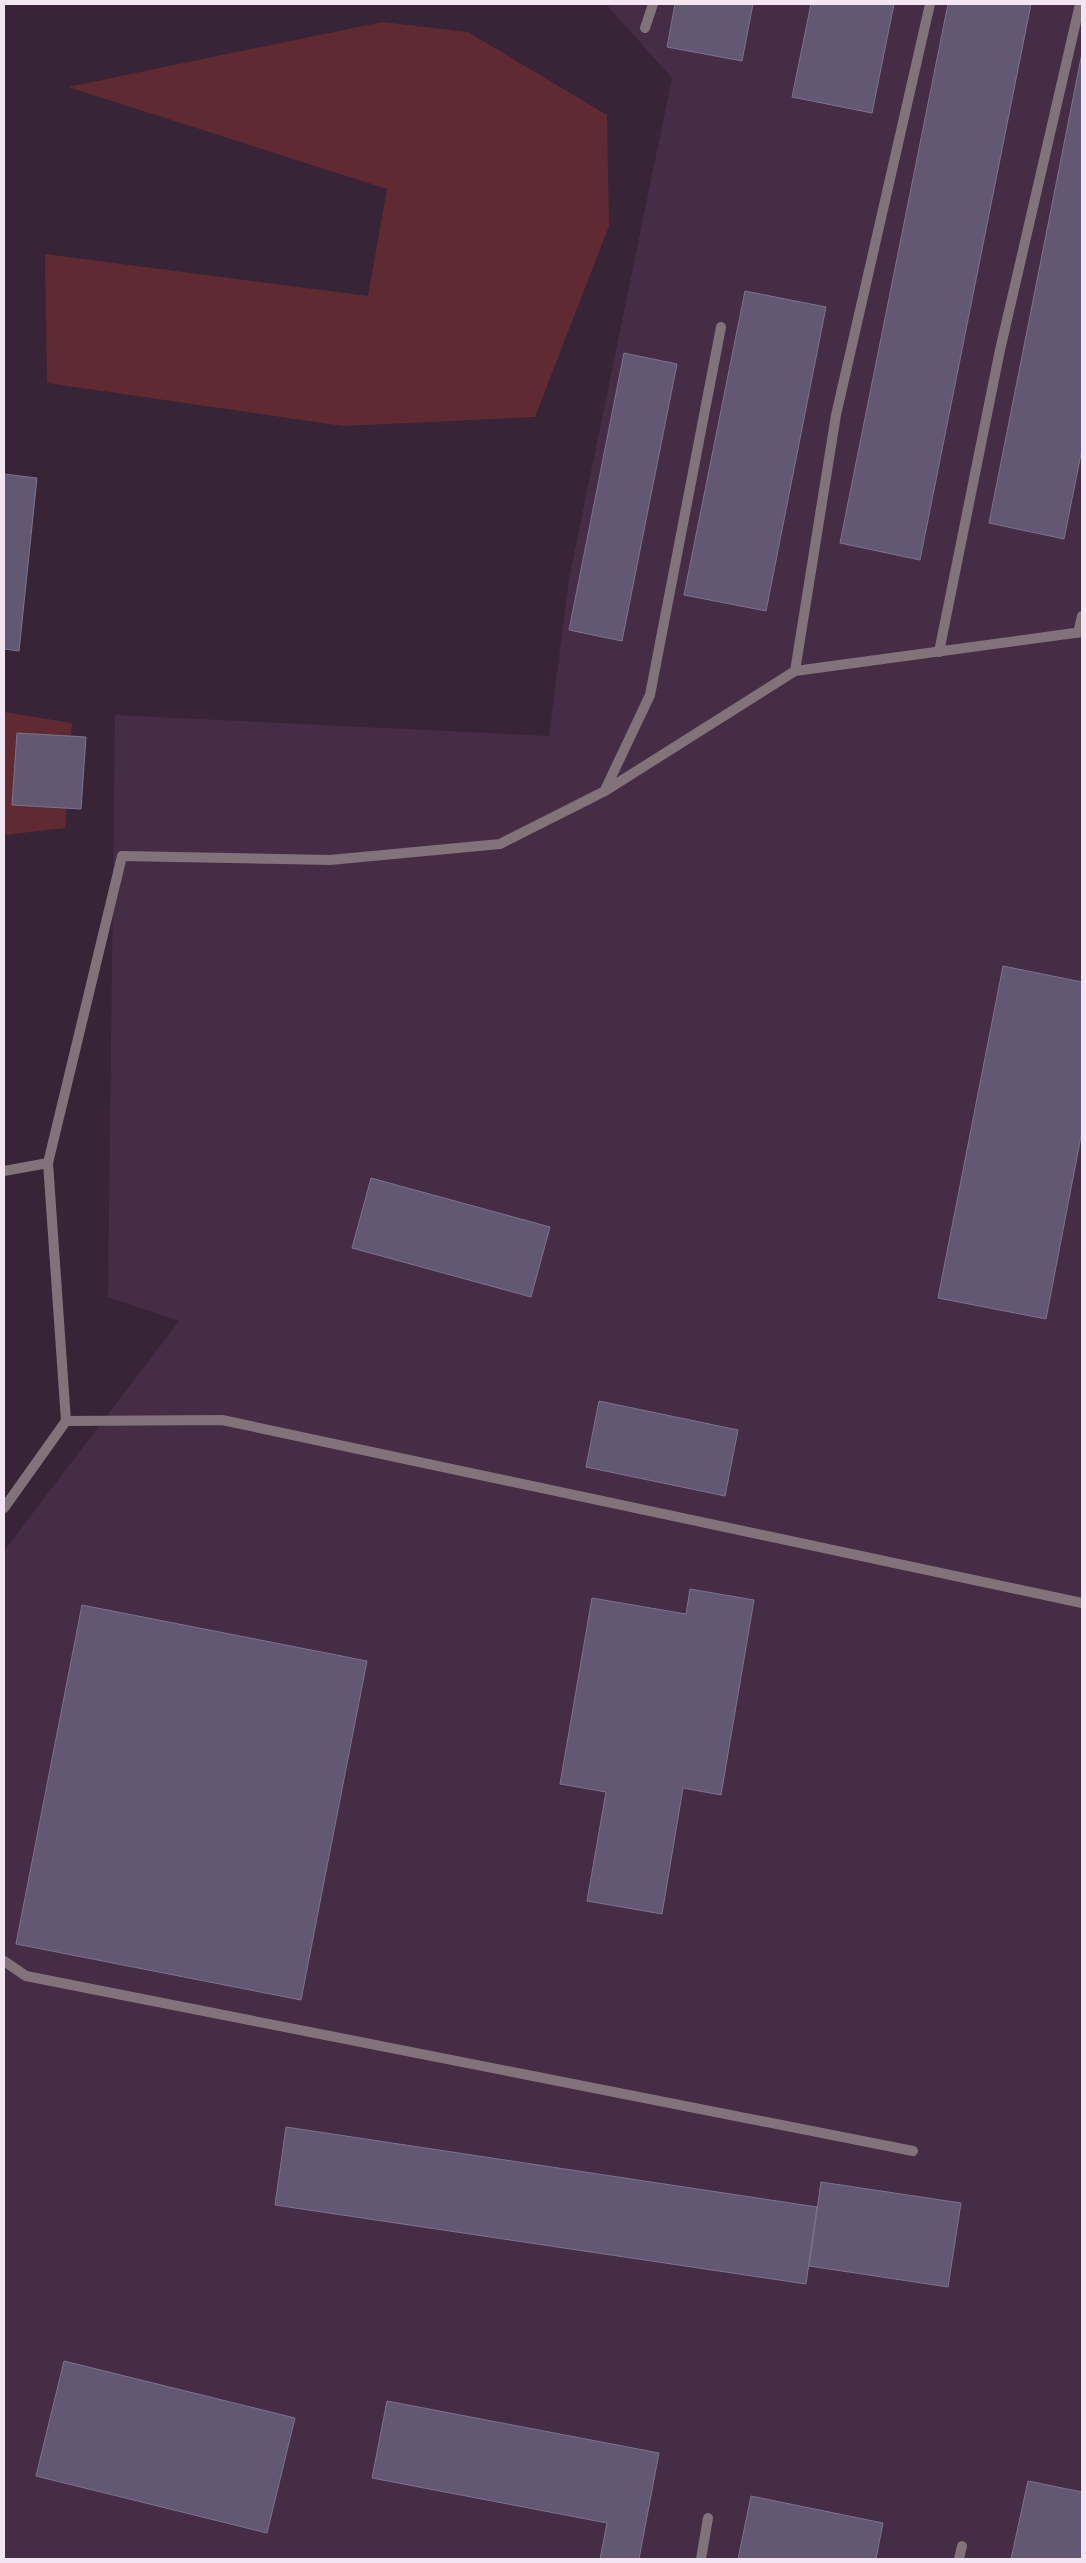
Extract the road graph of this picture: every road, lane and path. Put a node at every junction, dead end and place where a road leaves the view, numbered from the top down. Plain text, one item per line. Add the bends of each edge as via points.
1 (653, 4) edge
2 (930, 4) edge
3 (1080, 4) edge
4 (645, 28) dead end
5 (721, 328) dead end
6 (1082, 616) edge
7 (1080, 633) edge
8 (938, 652) junction
9 (795, 671) junction
10 (605, 791) junction
11 (48, 1163) junction
12 (4, 1171) edge
13 (66, 1421) junction
14 (4, 1508) edge
15 (1082, 1603) edge
16 (4, 1961) edge
17 (913, 2151) dead end
18 (708, 2518) dead end
19 (962, 2546) dead end
20 (701, 2559) edge
21 (959, 2559) edge

1 - 4 street
2 - 9 street via 836,415
3 - 8 street via 1000,350
5 - 10 street via 650,695
6 - 7 street
7 - 8 street
8 - 9 street
9 - 10 street
10 - 11 street via 500,844 330,860 122,856
11 - 12 street
11 - 13 street
13 - 14 street
13 - 15 street via 222,1420
16 - 17 street via 26,1976
18 - 20 street
19 - 21 street

